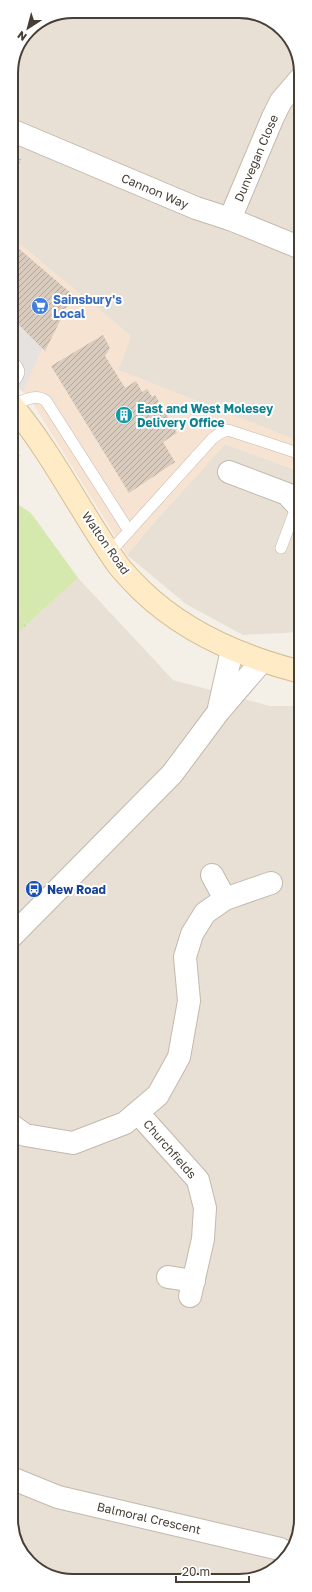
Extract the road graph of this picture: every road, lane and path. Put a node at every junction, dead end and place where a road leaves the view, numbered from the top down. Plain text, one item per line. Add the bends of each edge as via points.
1 (294, 86) edge
2 (18, 133) edge
3 (230, 219) junction
4 (294, 246) edge
5 (18, 398) edge
6 (18, 408) edge
7 (294, 452) edge
8 (229, 472) dead end
9 (294, 501) edge
10 (294, 518) edge
11 (129, 531) junction
12 (281, 548) dead end
13 (110, 552) junction
14 (232, 650) junction
15 (262, 661) junction
16 (294, 670) edge
17 (219, 711) junction
18 (212, 875) dead end
19 (271, 883) dead end
20 (225, 899) junction
21 (18, 930) edge
22 (138, 1113) junction
23 (18, 1130) edge
24 (168, 1277) dead end
25 (18, 1480) edge
26 (283, 1551) edge

1 - 3 street, Dunvegan Close via 281,101 273,117
2 - 3 street, Cannon Way via 196,208
3 - 4 street, Cannon Way
5 - 11 lane via 40,397 46,401
6 - 13 main road, Walton Road
7 - 11 lane via 228,430 220,433
8 - 9 street via 287,494
10 - 12 lane
11 - 13 lane
13 - 14 main road, Walton Road via 131,580 163,610 199,634
14 - 15 main road, Walton Road
14 - 17 street
15 - 16 main road, Walton Road
15 - 17 street
17 - 21 street via 172,774
18 - 20 street
19 - 20 street, Churchfields
20 - 22 street, Churchfields via 205,913 192,934 185,957 189,1001 179,1057 158,1095
22 - 23 street, Churchfields via 124,1123 73,1143 25,1135
22 - 24 street, Churchfields via 198,1180 205,1208 203,1239 192,1288
25 - 26 street, Balmoral Crescent via 58,1497

